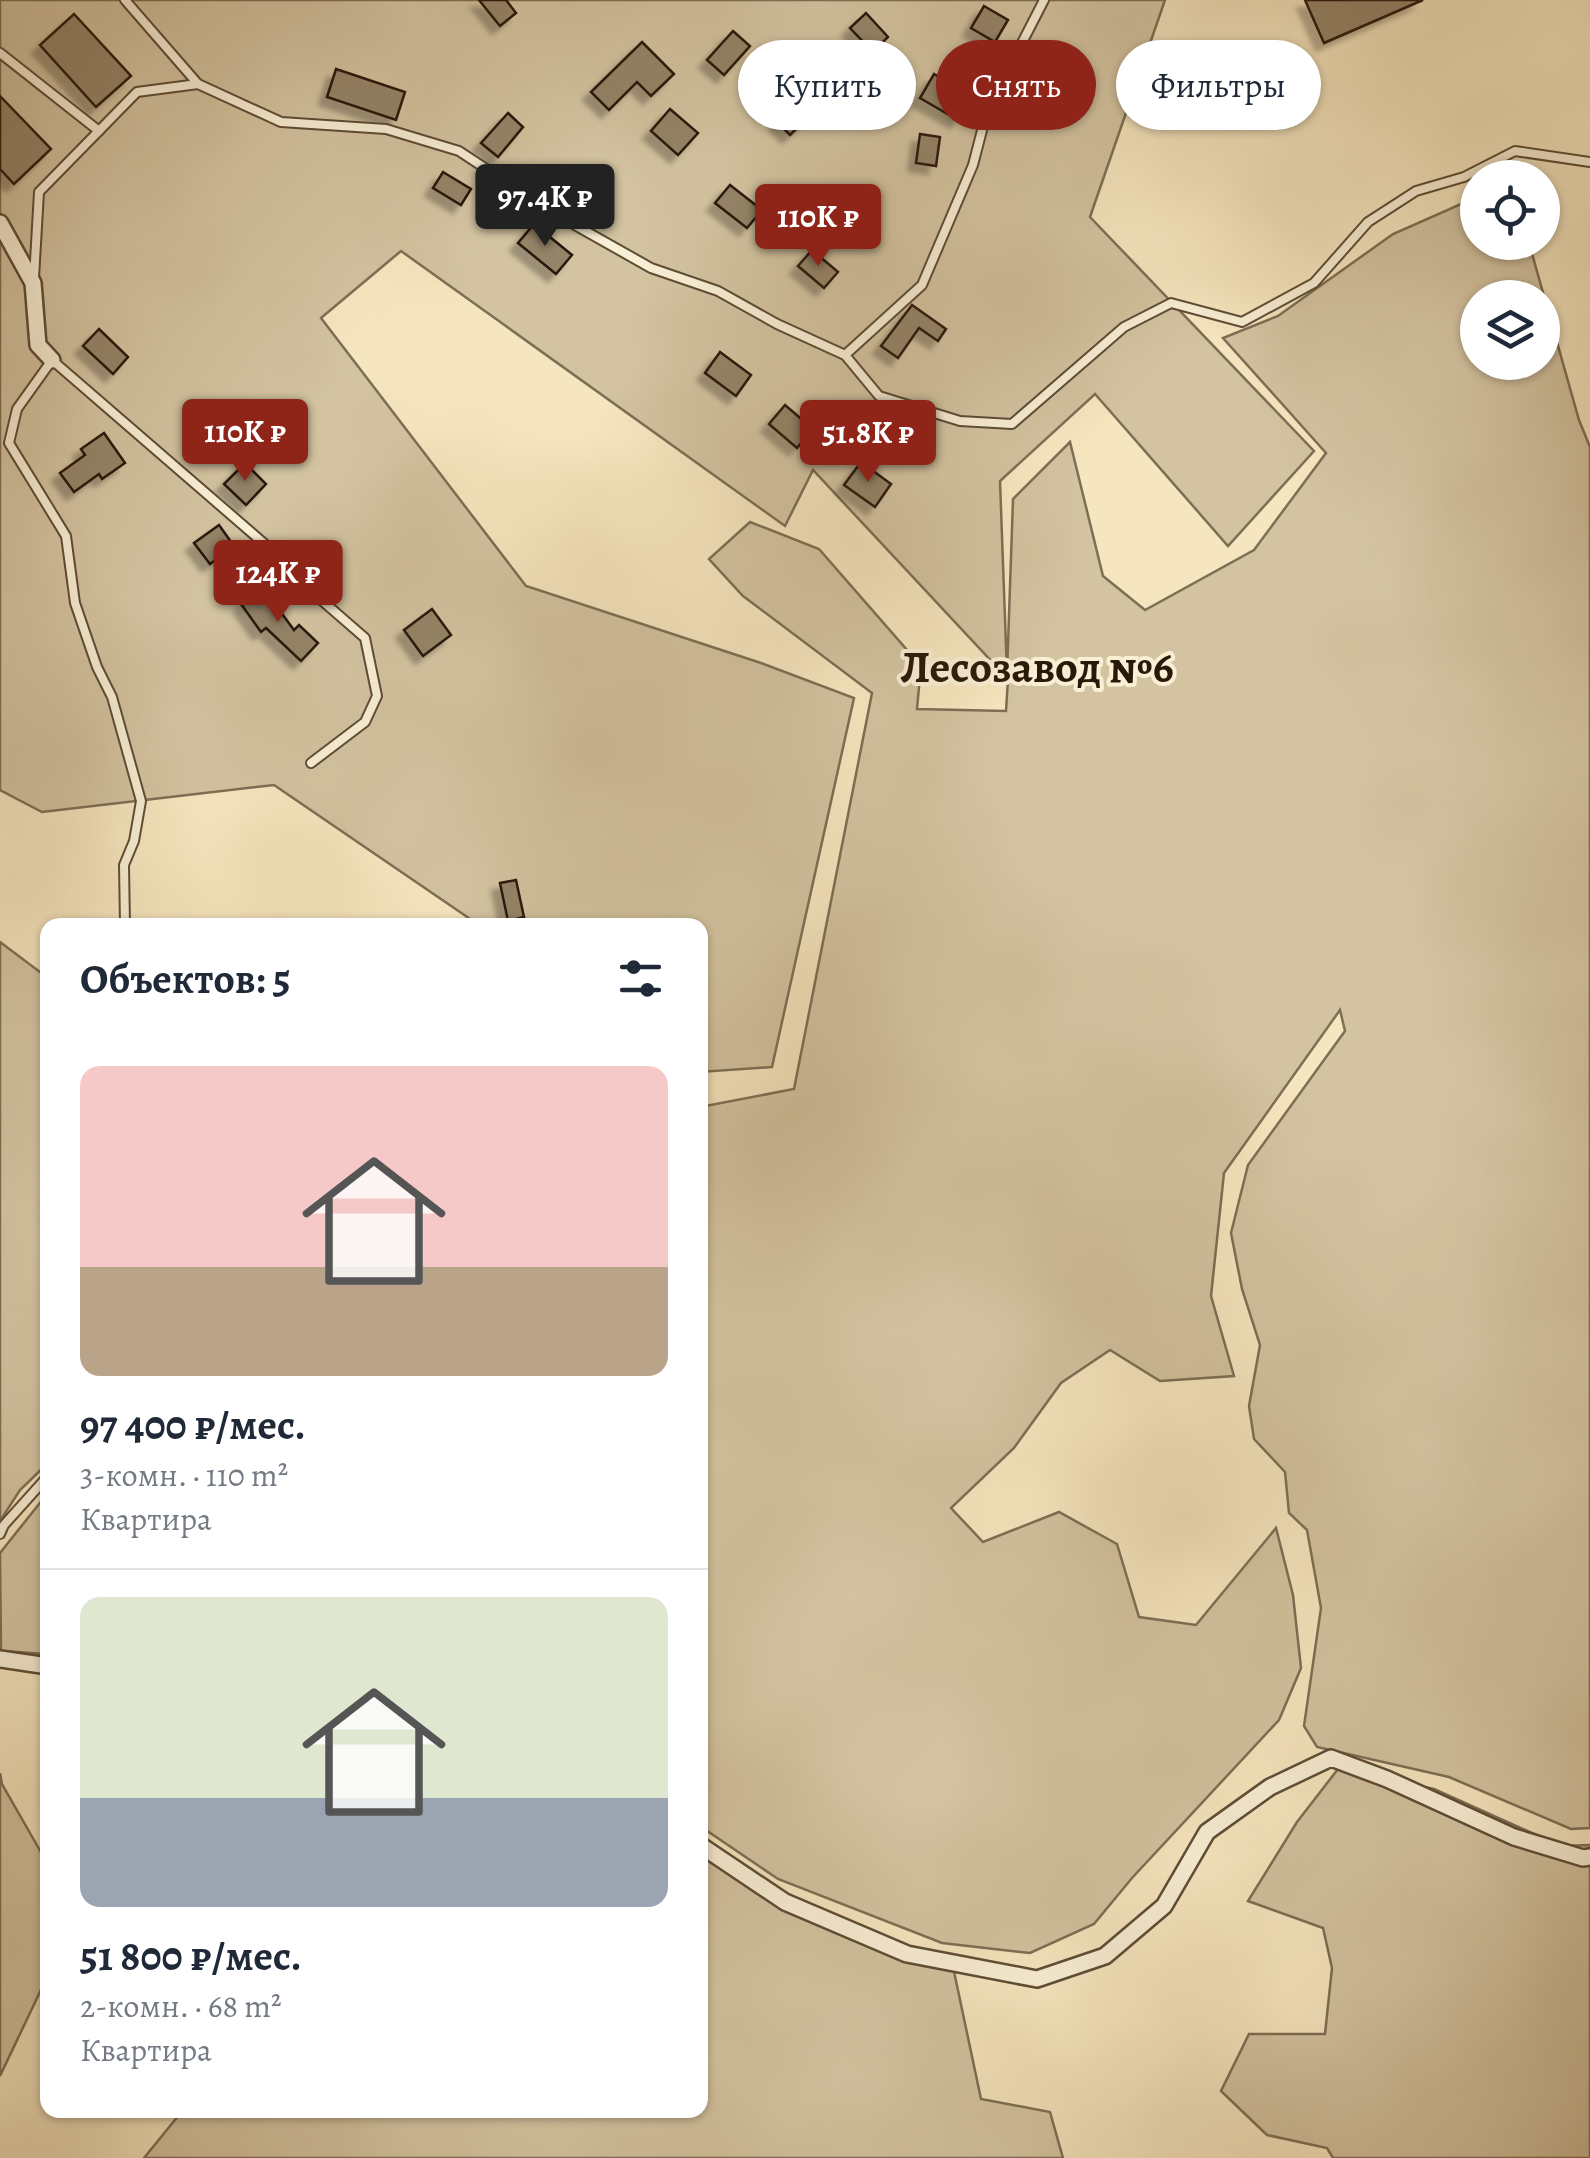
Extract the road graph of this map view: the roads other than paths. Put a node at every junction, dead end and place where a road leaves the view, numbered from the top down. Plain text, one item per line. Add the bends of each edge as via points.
1 (125, 0) edge
2 (1044, 0) edge
3 (0, 54) edge
4 (198, 84) junction
5 (99, 131) junction
6 (1590, 162) edge
7 (0, 224) edge
8 (34, 282) junction
9 (846, 356) junction
10 (52, 360) junction
11 (311, 763) dead end
12 (124, 918) edge
13 (40, 1485) edge
14 (0, 1534) edge
15 (0, 1659) edge
16 (40, 1665) edge
17 (708, 1850) edge
18 (1590, 1857) edge

1 - 4 lane
2 - 9 lane via 987,111 922,285
3 - 5 lane
4 - 5 lane via 137,92
4 - 9 lane via 281,122 386,130 459,151 651,268 718,290
5 - 8 lane via 39,192
6 - 9 lane via 1515,151 1464,177 1416,191 1368,222 1314,283 1242,322 1171,303 1124,328 1012,424 960,421 879,396
7 - 8 street
8 - 10 street via 38,344
10 - 11 lane via 365,638 377,696 365,722
10 - 12 lane via 16,409 10,443 66,536 75,603 112,697 141,801 124,864
13 - 14 lane
15 - 16 street
17 - 18 street via 785,1902 907,1954 1037,1980 1105,1956 1164,1906 1208,1832 1270,1787 1331,1758 1514,1838

